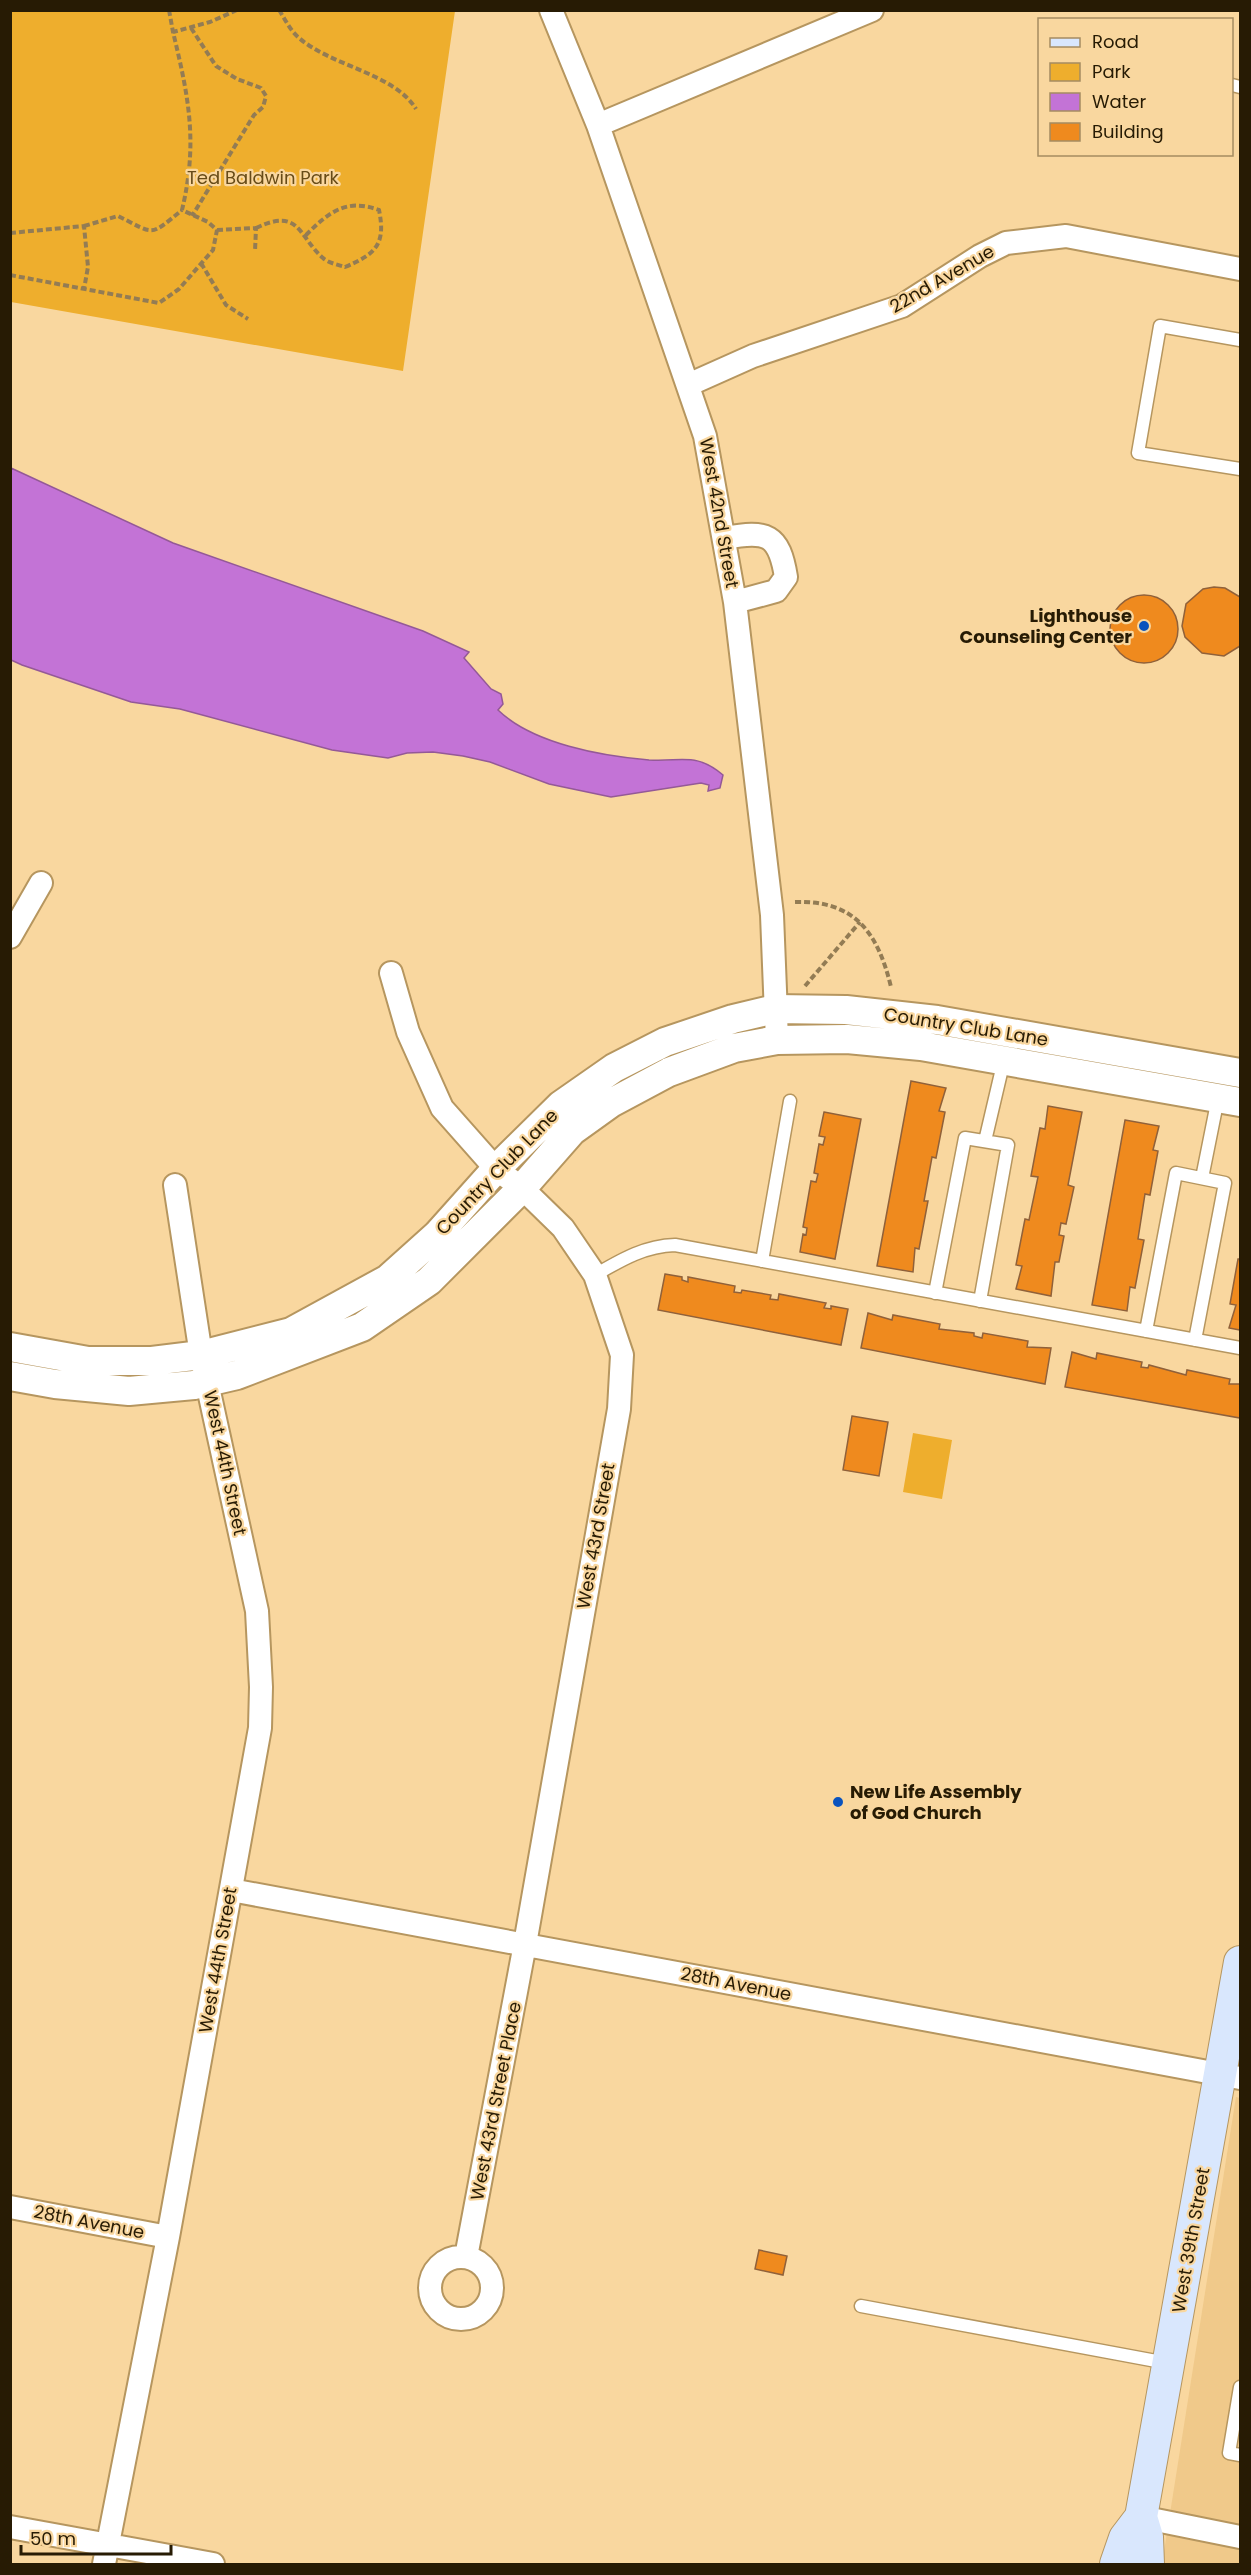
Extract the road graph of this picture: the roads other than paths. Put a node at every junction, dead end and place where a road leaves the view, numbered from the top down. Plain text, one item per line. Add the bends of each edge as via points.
1 (551, 10) edge
2 (872, 10) edge
3 (598, 125) junction
4 (1240, 268) edge
5 (1240, 340) edge
6 (688, 385) junction
7 (1240, 469) edge
8 (725, 538) junction
9 (735, 602) junction
10 (41, 883) dead end
11 (10, 937) edge
12 (391, 972) dead end
13 (775, 1009) junction
14 (777, 1040) junction
15 (1005, 1046) junction
16 (1240, 1073) edge
17 (1229, 1100) edge
18 (790, 1101) dead end
19 (985, 1141) junction
20 (496, 1169) junction
21 (1202, 1178) junction
22 (175, 1185) dead end
23 (522, 1188) junction
24 (762, 1261) junction
25 (595, 1275) junction
26 (935, 1293) junction
27 (980, 1301) junction
28 (1146, 1331) junction
29 (1195, 1340) junction
30 (10, 1347) edge
31 (1240, 1348) edge
32 (201, 1355) junction
33 (10, 1376) edge
34 (208, 1382) junction
35 (231, 1890) junction
36 (525, 1944) junction
37 (1240, 1962) edge
38 (1231, 2076) edge
39 (10, 2206) edge
40 (168, 2237) junction
41 (466, 2258) dead end
42 (861, 2306) dead end
43 (1169, 2364) junction
44 (1240, 2387) edge
45 (1240, 2455) edge
46 (1141, 2517) junction
47 (10, 2527) edge
48 (1240, 2537) edge
49 (106, 2554) edge
50 (213, 2565) edge
51 (1116, 2565) edge
52 (1148, 2565) edge

1 - 3 street, West 42nd Street
2 - 3 street
3 - 6 street, West 42nd Street
4 - 6 street, 22nd Avenue via 1066,236 1006,243 902,306 753,356
5 - 7 lane via 1160,326 1138,453
6 - 8 street, West 42nd Street via 705,436
8 - 9 street, West 42nd Street
8 - 9 street via 766,536 782,552 786,578 776,591
9 - 13 street, West 42nd Street via 772,915
10 - 11 street
12 - 20 street via 412,1042 442,1108
13 - 14 street, West 42nd Street
13 - 15 street, Country Club Lane via 846,1010 937,1020
13 - 20 street, Country Club Lane via 665,1042 614,1068 561,1105
14 - 15 street, Country Club Lane
14 - 23 street, Country Club Lane via 734,1048 669,1072 611,1103 572,1131
15 - 16 street, Country Club Lane
15 - 17 street, Country Club Lane
15 - 19 lane
17 - 21 lane
18 - 24 lane
19 - 26 lane via 965,1138
19 - 27 lane via 1008,1145
20 - 23 street, West 43rd Street
20 - 32 street, Country Club Lane via 437,1235 388,1279 291,1332
21 - 28 lane via 1176,1173
21 - 29 lane via 1225,1183
22 - 32 street, West 44th Street
23 - 25 street, West 43rd Street via 563,1228
23 - 34 street, Country Club Lane via 429,1281 362,1327 237,1375
24 - 25 lane via 675,1245 656,1246
24 - 26 lane
25 - 36 street, West 43rd Street via 622,1355 619,1409
26 - 27 lane
27 - 28 lane
28 - 29 lane
29 - 31 lane
30 - 32 street, Country Club Lane via 88,1361
32 - 34 street, West 44th Street
33 - 34 street, Country Club Lane via 129,1391
34 - 35 street, West 44th Street via 257,1611 261,1687 260,1728
35 - 36 street, 28th Avenue
35 - 40 street, West 44th Street
36 - 38 street, 28th Avenue
36 - 41 street, West 43rd Street Place
37 - 38 main road, West 39th Street
38 - 43 main road, West 39th Street
39 - 40 street, 28th Avenue
40 - 49 street, West 44th Street
42 - 43 lane
43 - 46 main road, West 39th Street
44 - 45 lane via 1229,2453
46 - 48 street
46 - 51 main road, West 39th Street via 1125,2538
46 - 52 main road, West 39th Street
47 - 49 street
49 - 50 street

